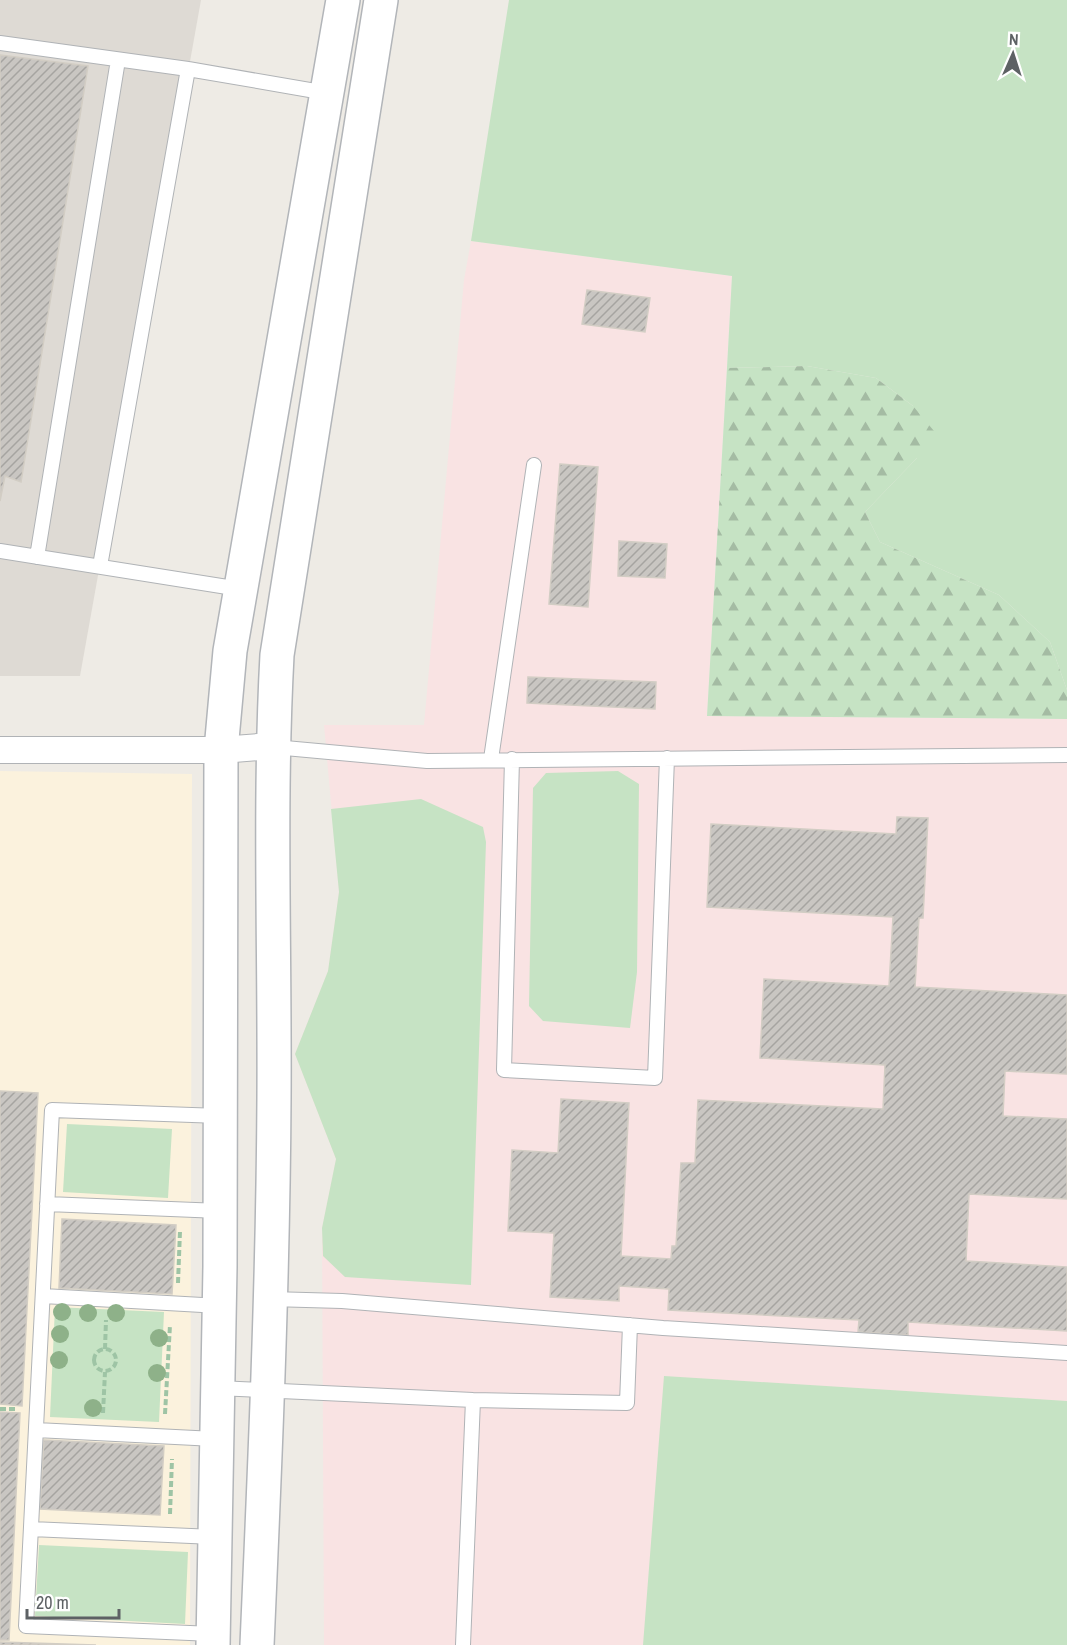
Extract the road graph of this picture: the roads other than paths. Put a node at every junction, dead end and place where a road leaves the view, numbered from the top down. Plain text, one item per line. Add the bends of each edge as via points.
1 (343, 0) edge
2 (381, 0) edge
3 (0, 43) edge
4 (118, 60) junction
5 (188, 69) junction
6 (328, 94) junction
7 (534, 465) dead end
8 (0, 552) edge
9 (37, 557) junction
10 (100, 566) junction
11 (240, 589) junction
12 (272, 747) junction
13 (0, 750) edge
14 (221, 750) junction
15 (1067, 755) edge
16 (667, 758) junction
17 (491, 759) junction
18 (512, 759) junction
19 (221, 1116) junction
20 (47, 1204) junction
21 (220, 1211) junction
22 (220, 1267) junction
23 (270, 1284) junction
24 (43, 1296) junction
25 (220, 1306) junction
26 (630, 1325) junction
27 (1067, 1353) edge
28 (217, 1388) junction
29 (268, 1390) junction
30 (473, 1400) junction
31 (36, 1430) junction
32 (215, 1439) junction
33 (31, 1529) junction
34 (214, 1536) junction
35 (213, 1640) edge
36 (257, 1645) edge
37 (463, 1645) edge

1 - 6 main road
2 - 12 main road via 277,655
3 - 4 lane
4 - 5 lane
4 - 9 lane
5 - 6 lane
5 - 10 lane
6 - 11 main road
7 - 17 lane
8 - 9 lane
9 - 10 lane
10 - 11 lane
11 - 14 main road
12 - 14 street
12 - 17 lane via 427,761
12 - 23 main road via 274,1098
13 - 14 street
14 - 19 main road
15 - 16 lane
16 - 18 lane
16 - 18 lane via 655,1078 504,1070
17 - 18 lane
19 - 20 lane via 52,1110
19 - 21 main road
20 - 21 lane
20 - 24 lane
21 - 22 main road
22 - 23 main road
22 - 25 main road
23 - 26 lane via 342,1301
23 - 29 main road
24 - 25 lane
24 - 31 lane
25 - 28 main road
26 - 27 lane
26 - 30 lane via 627,1403
28 - 29 lane
28 - 32 main road
29 - 30 lane
29 - 36 main road
30 - 37 lane
31 - 32 lane
31 - 33 lane
32 - 34 main road
33 - 34 lane
33 - 35 lane via 26,1626
34 - 35 main road

